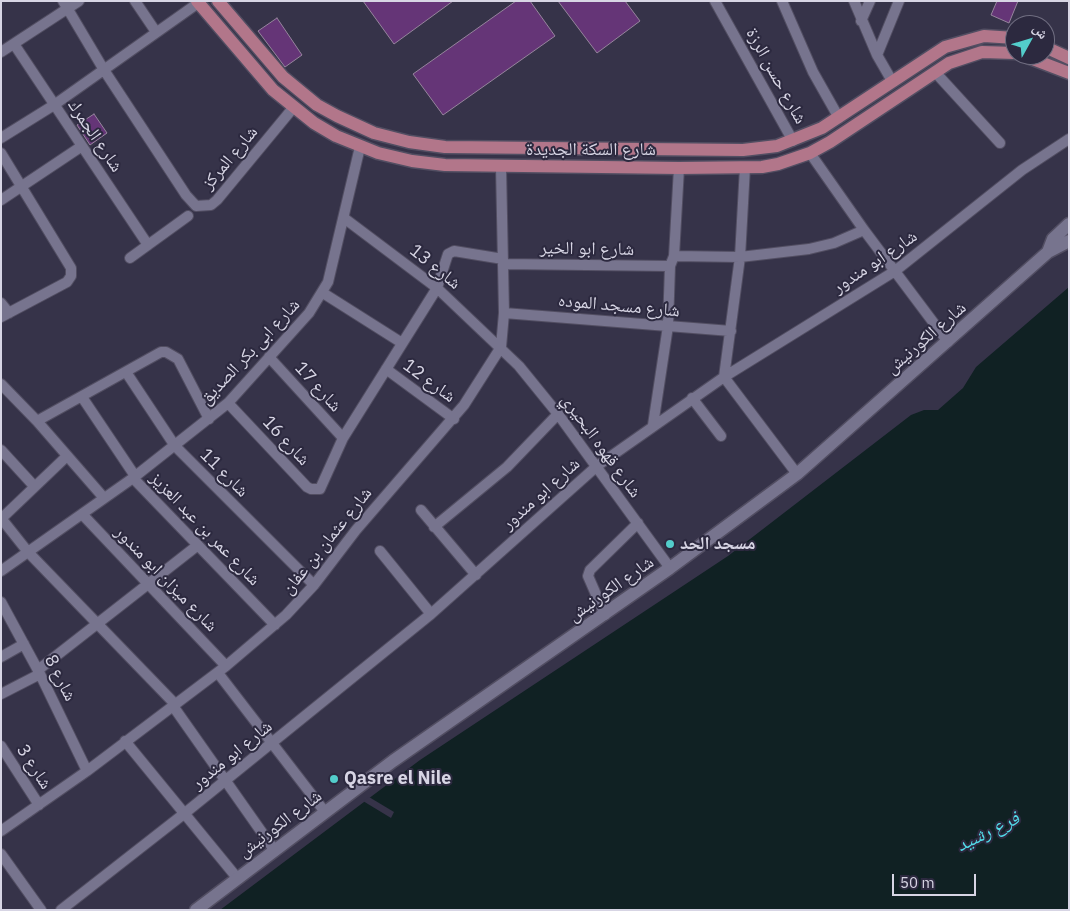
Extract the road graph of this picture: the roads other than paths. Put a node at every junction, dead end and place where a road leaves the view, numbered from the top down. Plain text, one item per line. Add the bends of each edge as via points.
1 (79, 1) edge
2 (135, 1) edge
3 (218, 1) edge
4 (715, 1) edge
5 (782, 1) edge
6 (854, 1) edge
7 (870, 1) edge
8 (899, 1) edge
9 (199, 2) edge
10 (66, 5) edge
11 (862, 22) junction
12 (156, 32) junction
13 (1005, 37) edge
14 (14, 44) junction
15 (1, 52) edge
16 (1005, 52) edge
17 (1055, 52) edge
18 (876, 55) junction
19 (1069, 58) edge
20 (1048, 65) edge
21 (104, 70) junction
22 (936, 72) junction
23 (1069, 73) edge
24 (892, 81) junction
25 (54, 105) junction
26 (292, 108) junction
27 (839, 118) junction
28 (1, 138) edge
29 (1069, 138) edge
30 (793, 141) junction
31 (1000, 143) dead end
32 (82, 146) junction
33 (360, 147) junction
34 (1, 153) edge
35 (810, 153) junction
36 (501, 167) junction
37 (745, 167) junction
38 (679, 168) junction
39 (20, 187) junction
40 (1, 200) edge
41 (188, 216) dead end
42 (344, 218) junction
43 (1069, 224) edge
44 (864, 230) junction
45 (1069, 241) edge
46 (148, 245) junction
47 (1048, 252) junction
48 (740, 257) junction
49 (130, 258) dead end
50 (672, 261) junction
51 (503, 262) junction
52 (895, 271) junction
53 (437, 288) junction
54 (323, 293) junction
55 (1, 303) edge
56 (504, 313) junction
57 (5, 315) edge
58 (668, 326) junction
59 (731, 331) junction
60 (948, 342) junction
61 (402, 344) junction
62 (501, 347) junction
63 (269, 358) junction
64 (386, 369) junction
65 (126, 372) junction
66 (724, 377) junction
67 (1, 384) edge
68 (82, 397) junction
69 (692, 398) junction
70 (228, 403) junction
71 (558, 414) junction
72 (454, 418) junction
73 (209, 419) junction
74 (37, 421) junction
75 (653, 425) junction
76 (721, 436) dead end
77 (343, 438) junction
78 (175, 446) junction
79 (1, 450) edge
80 (67, 456) junction
81 (596, 466) junction
82 (797, 474) junction
83 (134, 477) junction
84 (323, 485) joint
85 (34, 486) junction
86 (104, 498) junction
87 (421, 510) dead end
88 (82, 514) junction
89 (1, 518) edge
90 (638, 523) junction
91 (434, 527) junction
92 (198, 545) junction
93 (380, 551) dead end
94 (28, 552) junction
95 (670, 568) junction
96 (1, 571) edge
97 (476, 576) junction
98 (147, 585) junction
99 (314, 585) junction
100 (1, 602) edge
101 (431, 614) junction
102 (605, 615) junction
103 (97, 624) junction
104 (275, 625) junction
105 (24, 644) junction
106 (1, 657) edge
107 (222, 670) junction
108 (39, 672) junction
109 (1, 694) edge
110 (174, 705) junction
111 (125, 741) junction
112 (272, 744) junction
113 (1, 746) edge
114 (87, 771) junction
115 (226, 780) junction
116 (39, 805) junction
117 (325, 812) junction
118 (186, 813) junction
119 (1, 831) edge
120 (275, 851) junction
121 (1, 854) edge
122 (238, 879) junction
123 (41, 910) edge
124 (61, 910) edge
125 (196, 910) edge

1 - 10 street
2 - 12 street
3 - 30 main road, شارع السكة الجديدة via 267,60 300,91 337,116 391,138 445,147 510,149 743,150
4 - 30 street, شارع حسن الرزة
5 - 27 street via 813,72
6 - 11 street
7 - 11 street
8 - 18 street
9 - 12 street
9 - 26 main road, شارع السكة الجديدة via 256,71
10 - 14 street
10 - 21 street
11 - 18 street
12 - 21 street
13 - 24 main road, شارع السكة الجديدة via 984,36 957,42
14 - 15 street
14 - 25 street, شارع الجمرك
16 - 22 main road, شارع السكة الجديدة via 973,54
17 - 19 main road
18 - 24 street
20 - 23 main road
21 - 25 street
21 - 26 street, شارع المركز via 196,206 211,205
22 - 31 street
22 - 35 main road, شارع السكة الجديدة
24 - 27 main road, شارع السكة الجديدة
25 - 28 street
25 - 32 street, شارع الجمرك
26 - 33 main road, شارع السكة الجديدة
27 - 30 main road, شارع السكة الجديدة
29 - 52 street, شارع ابو مندور via 1022,170
32 - 39 street
32 - 46 street, شارع الجمرك
33 - 36 main road, شارع السكة الجديدة via 428,164
33 - 42 street, شارع ابى بكر الصديق
34 - 39 street
35 - 37 main road, شارع السكة الجديدة via 778,164
35 - 44 street
36 - 38 main road, شارع السكة الجديدة
36 - 51 street, شارع عثمان بن عفان
37 - 38 main road, شارع السكة الجديدة
37 - 48 street
38 - 50 street
39 - 40 street
39 - 57 street via 71,268 71,276 67,282
41 - 46 street
42 - 53 street, شارع 13
42 - 54 street, شارع ابى بكر الصديق
43 - 47 main road, شارع الكورنيش via 1053,239
44 - 48 street, شارع ابو الخير via 834,243 808,249
44 - 52 street
45 - 47 main road, شارع الكورنيش
46 - 49 street
47 - 60 main road, شارع الكورنيش
48 - 50 street, شارع ابو الخير
48 - 59 street
50 - 51 street, شارع ابو الخير
50 - 58 street
51 - 53 street, شارع ابو الخير via 454,250 448,254
51 - 56 street, شارع عثمان بن عفان
52 - 60 street
52 - 66 street, شارع ابو مندور
53 - 61 street, شارع ابو الخير
53 - 62 street, شارع 13
54 - 61 street
54 - 63 street, شارع ابى بكر الصديق
55 - 57 street
56 - 58 street, شارع مسجد الموده
56 - 62 street, شارع عثمان بن عفان
58 - 59 street, شارع مسجد الموده
58 - 75 street
59 - 66 street
60 - 82 main road, شارع الكورنيش
61 - 64 street, شارع ابو الخير
62 - 71 street, شارع قهوه البحيري
62 - 72 street, شارع عثمان بن عفان
63 - 70 street, شارع ابى بكر الصديق
63 - 77 street, شارع 17
64 - 72 street, شارع 12
64 - 77 street, شارع ابو الخير
65 - 68 street
65 - 73 street via 161,352 171,353 178,359
65 - 78 street, شارع 11
66 - 69 street, شارع ابو مندور
66 - 82 street
67 - 74 street
68 - 74 street
68 - 83 street, شارع عمر بن عبد العزيز
69 - 75 street, شارع ابو مندور
69 - 76 street
70 - 73 street, شارع ابى بكر الصديق
70 - 84 street, شارع 16 via 307,487 315,490
71 - 81 street, شارع قهوه البحيري
71 - 91 street via 508,467
72 - 99 street, شارع عثمان بن عفان via 356,530
73 - 78 street, شارع ابى بكر الصديق
74 - 80 street
75 - 81 street, شارع ابو مندور
77 - 84 street, شارع ابو الخير
78 - 83 street, شارع ابى بكر الصديق
78 - 99 street, شارع 11
79 - 85 street
80 - 85 street
80 - 86 street
81 - 90 street, شارع قهوه البحيري
81 - 97 street, شارع ابو مندور
82 - 95 main road, شارع الكورنيش
83 - 86 street, شارع ابى بكر الصديق
83 - 92 street, شارع عمر بن عبد العزيز
85 - 89 street
86 - 88 street, شارع ابى بكر الصديق
87 - 91 street
88 - 94 street, شارع ابى بكر الصديق
88 - 98 street, شارع ميزان ابو مندور
89 - 94 street
90 - 95 street, شارع قهوه البحيري
90 - 102 street via 590,570 588,576
91 - 97 street
92 - 98 street
92 - 104 street, شارع عمر بن عبد العزيز
93 - 101 street
94 - 96 street, شارع ابى بكر الصديق
94 - 103 street
95 - 102 main road, شارع الكورنيش
97 - 101 street, شارع ابو مندور
98 - 103 street
98 - 107 street, شارع ميزان ابو مندور
99 - 104 street, شارع عثمان بن عفان
100 - 105 street, شارع 8
101 - 112 street, شارع ابو مندور
102 - 117 main road, شارع الكورنيش via 393,761
103 - 108 street
103 - 110 street
104 - 107 street, شارع عثمان بن عفان
105 - 106 street
105 - 108 street, شارع 8
107 - 110 street, شارع عثمان بن عفان
107 - 112 street, شارع ميزان ابو مندور
108 - 109 street
108 - 114 street, شارع 8
110 - 111 street, شارع عثمان بن عفان
110 - 115 street
111 - 114 street, شارع عثمان بن عفان
111 - 118 street
112 - 115 street, شارع ابو مندور
112 - 117 street, شارع ميزان ابو مندور
113 - 116 street, شارع 3
114 - 116 street, شارع عثمان بن عفان
115 - 118 street, شارع ابو مندور
115 - 120 street
116 - 119 street, شارع عثمان بن عفان
117 - 120 main road, شارع الكورنيش
118 - 122 street
118 - 124 street, شارع ابو مندور
120 - 122 main road, شارع الكورنيش
121 - 123 street
122 - 125 main road, شارع الكورنيش

